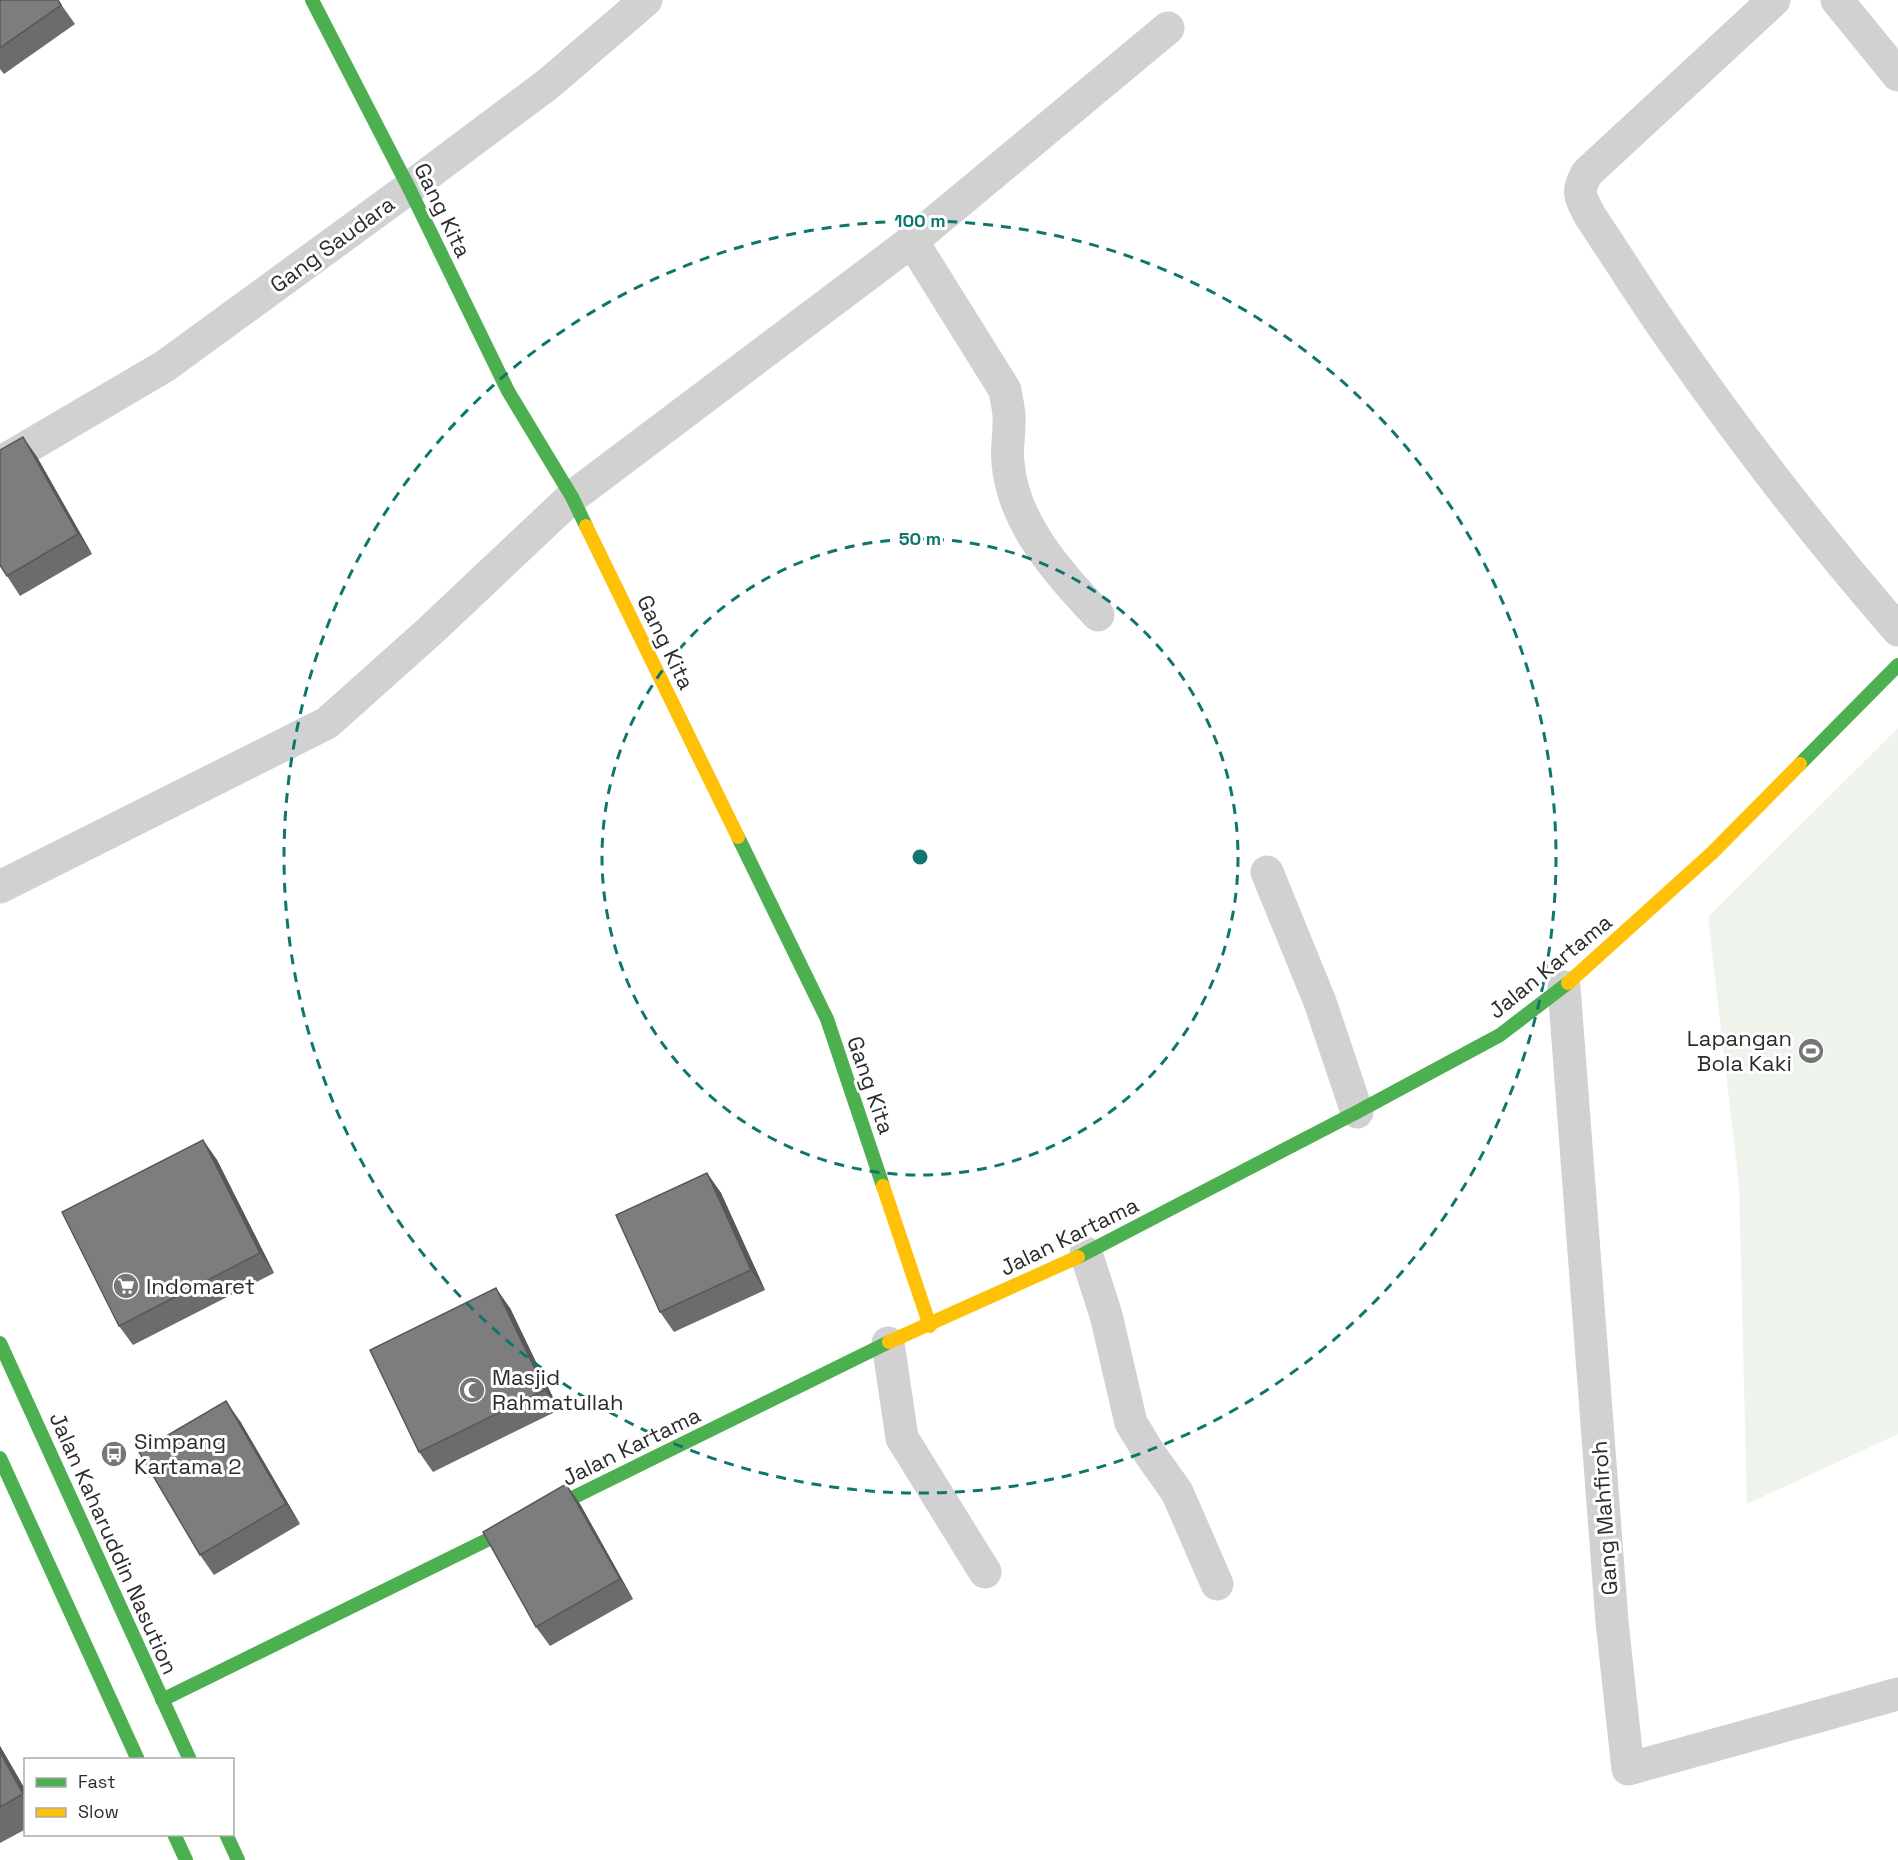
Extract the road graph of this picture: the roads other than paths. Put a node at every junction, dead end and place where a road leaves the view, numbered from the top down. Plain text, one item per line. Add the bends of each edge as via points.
1 (312, 0) edge
2 (646, 0) edge
3 (1774, 0) edge
4 (1837, 0) edge
5 (1168, 28) dead end
6 (1898, 75) edge
7 (409, 188) junction
8 (912, 241) junction
9 (0, 463) edge
10 (572, 497) junction
11 (1098, 615) dead end
12 (1898, 630) edge
13 (1898, 665) edge
14 (1267, 872) dead end
15 (0, 887) edge
16 (1564, 987) junction
17 (1358, 1112) junction
18 (1086, 1253) junction
19 (930, 1326) junction
20 (0, 1343) edge
21 (888, 1343) junction
22 (0, 1458) edge
23 (985, 1572) dead end
24 (1217, 1584) dead end
25 (1898, 1694) edge
26 (162, 1700) junction
27 (137, 1758) edge
28 (189, 1758) edge
29 (175, 1836) edge
30 (227, 1836) edge
31 (186, 1860) edge
32 (238, 1860) edge

1 - 7 main road, Gang Kita
2 - 7 street, Gang Saudara via 548,84
3 - 12 street via 1587,173 1580,187 1581,199 1676,345 1760,460 1838,561
4 - 6 street
5 - 8 street
7 - 9 street, Gang Saudara via 165,366
7 - 10 main road, Gang Kita via 508,391
8 - 10 street
8 - 11 street via 1005,390 1010,417 1008,464 1022,512 1056,570
10 - 15 street via 327,723
10 - 19 main road, Gang Kita via 826,1019
13 - 16 main road, Jalan Kartama via 1712,853
14 - 17 street via 1320,1002
16 - 17 main road, Jalan Kartama via 1500,1035
16 - 25 street, Gang Mahfiroh via 1612,1622 1628,1769
17 - 18 main road, Jalan Kartama
18 - 19 main road, Jalan Kartama
18 - 24 street via 1107,1315 1131,1423 1177,1492
19 - 21 main road, Jalan Kartama
20 - 26 main road, Jalan Kaharuddin Nasution
21 - 23 street via 902,1438
21 - 26 main road, Jalan Kartama
22 - 27 main road
26 - 28 main road, Jalan Kaharuddin Nasution
29 - 31 main road
30 - 32 main road

